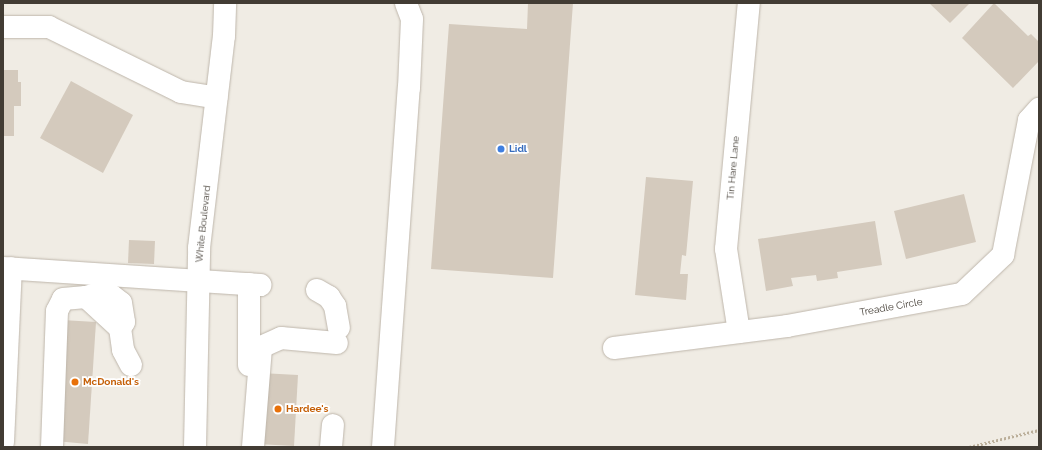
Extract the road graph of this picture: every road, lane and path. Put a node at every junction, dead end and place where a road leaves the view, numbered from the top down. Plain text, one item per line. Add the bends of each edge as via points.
1 (225, 3) edge
2 (406, 3) edge
3 (749, 3) edge
4 (3, 27) edge
5 (217, 98) junction
6 (1039, 109) edge
7 (7, 268) edge
8 (198, 282) junction
9 (316, 290) dead end
10 (251, 327) junction
11 (739, 332) junction
12 (338, 335) junction
13 (614, 348) dead end
14 (131, 365) dead end
15 (333, 425) dead end
16 (1039, 430) edge
17 (3, 442) edge
18 (52, 447) edge
19 (195, 447) edge
20 (245, 447) edge
21 (252, 447) edge
22 (332, 447) edge
23 (383, 447) edge
24 (969, 447) edge

1 - 5 street, White Boulevard
2 - 23 street via 412,19 409,81
3 - 11 street, Tin Hare Lane via 726,249
4 - 5 street via 49,27 181,92
5 - 8 street, White Boulevard
6 - 11 street, Treadle Circle via 1029,120 1003,255 962,294
7 - 8 street
7 - 17 street
8 - 10 street via 254,285
8 - 19 street, White Boulevard
9 - 12 street via 329,297 335,306
10 - 12 street
10 - 20 street
11 - 13 street, Treadle Circle
12 - 21 street via 281,338 261,347
14 - 18 street via 123,350 120,328 124,322 121,303 112,296 99,292 86,297 62,298 57,311
15 - 22 street
16 - 24 path

